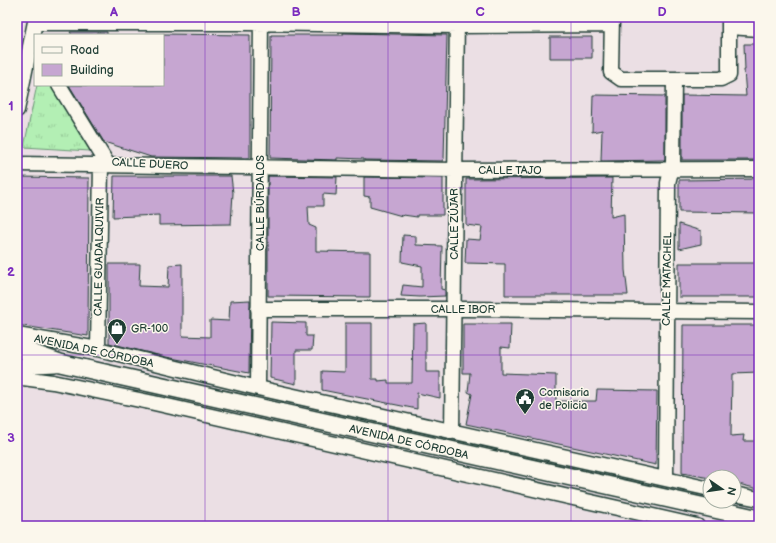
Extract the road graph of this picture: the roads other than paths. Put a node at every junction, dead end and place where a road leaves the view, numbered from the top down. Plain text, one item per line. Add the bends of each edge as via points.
1 (36, 20) edge
2 (261, 20) edge
3 (457, 21) edge
4 (612, 21) edge
5 (729, 22) edge
6 (759, 29) edge
7 (34, 34) edge
8 (33, 43) edge
9 (674, 80) junction
10 (60, 86) edge
11 (17, 110) edge
12 (17, 164) edge
13 (104, 165) junction
14 (260, 168) junction
15 (759, 169) edge
16 (454, 170) junction
17 (670, 170) junction
18 (258, 309) junction
19 (454, 309) junction
20 (667, 310) junction
21 (759, 312) edge
22 (17, 335) edge
23 (17, 348) edge
24 (98, 349) junction
25 (60, 363) junction
26 (17, 369) edge
27 (17, 379) edge
28 (258, 388) junction
29 (452, 432) junction
30 (666, 479) junction
31 (702, 487) edge
32 (742, 496) edge
33 (759, 499) edge
34 (759, 519) edge
35 (697, 526) edge

1 - 2 street
1 - 7 street
2 - 3 street
2 - 14 street, CALLE BÚRDALOS
3 - 4 street
3 - 16 street, CALLE ZÚJAR
4 - 9 street via 611,72 620,79
5 - 6 street
5 - 9 street via 729,74 721,79
8 - 11 street
9 - 17 street, CALLE MATACHEL via 673,163
10 - 13 street, CALLE DUERO
12 - 13 street
13 - 14 street, CALLE DUERO
13 - 24 street, CALLE GUADALQUIVIR
14 - 16 street, CALLE TAJO
14 - 18 street, CALLE BÚRDALOS
15 - 17 street, CALLE TAJO
16 - 17 street, CALLE TAJO
16 - 19 street, CALLE ZÚJAR
17 - 20 street, CALLE MATACHEL
18 - 19 street, CALLE IBOR
18 - 28 street, CALLE BÚRDALOS
19 - 20 street, CALLE IBOR
19 - 29 street, CALLE ZÚJAR
20 - 21 street, CALLE IBOR
20 - 30 street, CALLE MATACHEL
22 - 24 street, AVENIDA DE CÓRDOBA
23 - 25 street, AVENIDA DE CÓRDOBA
24 - 28 street, AVENIDA DE CÓRDOBA
25 - 26 street, AVENIDA DE CÓRDOBA via 34,364
25 - 34 street, AVENIDA DE CÓRDOBA
27 - 35 street, AVENIDA DE CÓRDOBA via 53,382 154,403
28 - 29 street, AVENIDA DE CÓRDOBA
29 - 30 street, AVENIDA DE CÓRDOBA
30 - 31 street, AVENIDA DE CÓRDOBA
32 - 33 street

